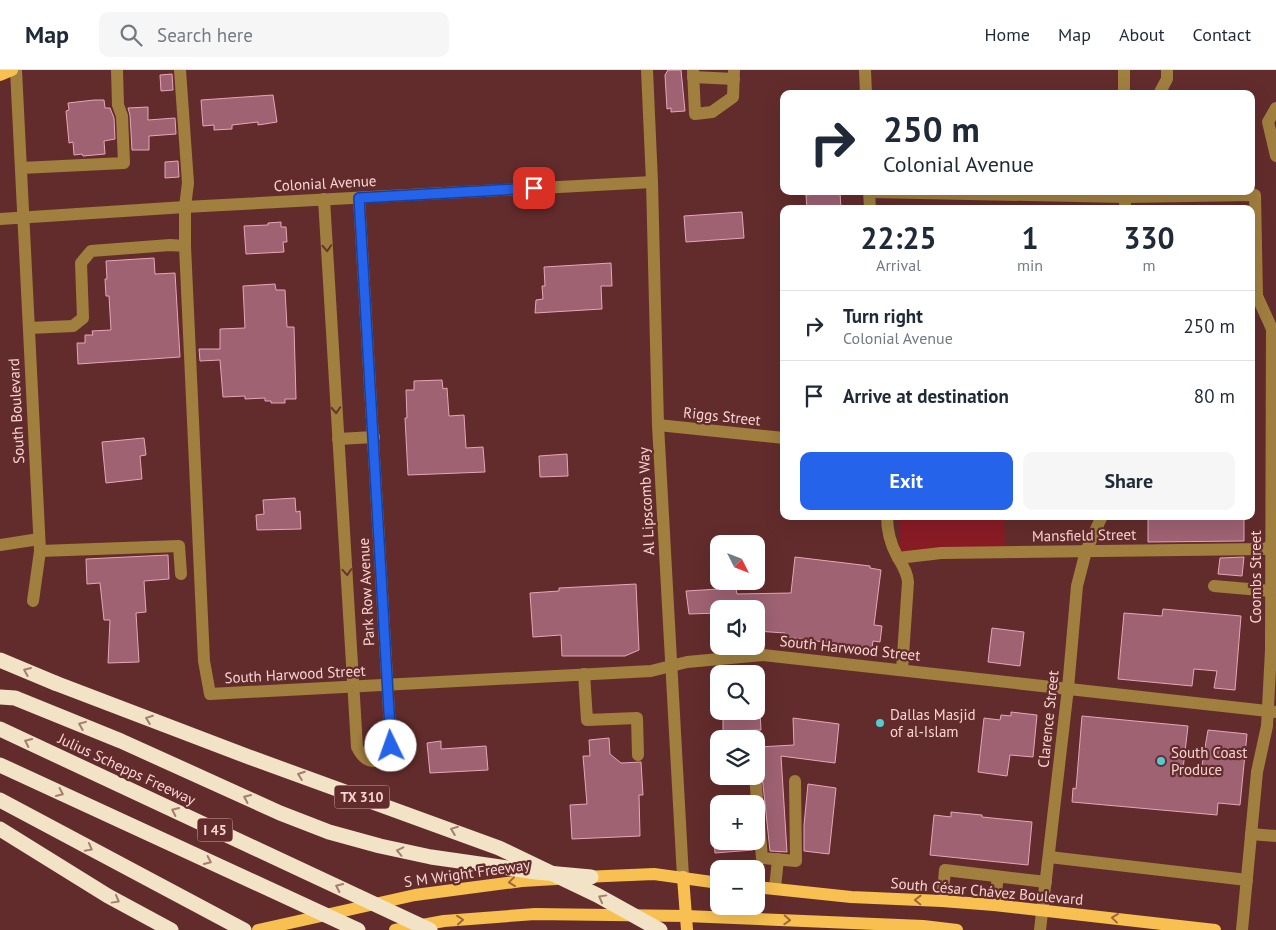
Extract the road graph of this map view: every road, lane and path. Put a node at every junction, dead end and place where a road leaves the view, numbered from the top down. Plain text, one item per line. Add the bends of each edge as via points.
1 (12, 70) edge
2 (16, 70) edge
3 (117, 70) edge
4 (180, 70) edge
5 (647, 70) edge
6 (865, 70) edge
7 (1124, 70) edge
8 (1167, 70) edge
9 (693, 73) edge
10 (734, 74) edge
11 (0, 75) edge
12 (866, 90) edge
13 (1124, 90) edge
14 (1161, 90) edge
15 (1276, 108) edge
16 (1276, 156) edge
17 (21, 168) junction
18 (652, 182) junction
19 (1022, 195) edge
20 (1159, 195) edge
21 (359, 198) junction
22 (324, 199) junction
23 (1125, 199) edge
24 (186, 207) junction
25 (23, 217) junction
26 (0, 219) edge
27 (185, 246) junction
28 (1255, 298) edge
29 (29, 328) junction
30 (1274, 328) edge
31 (658, 425) junction
32 (374, 438) junction
33 (780, 438) edge
34 (338, 440) junction
35 (886, 520) edge
36 (1100, 520) edge
37 (39, 544) junction
38 (0, 545) edge
39 (1271, 546) junction
40 (1086, 551) junction
41 (898, 558) junction
42 (181, 574) dead end
43 (1214, 586) dead end
44 (1271, 591) junction
45 (33, 601) dead end
46 (0, 660) edge
47 (672, 666) junction
48 (902, 670) junction
49 (584, 674) junction
50 (354, 686) junction
51 (388, 686) junction
52 (1068, 688) junction
53 (0, 697) edge
54 (1272, 711) edge
55 (0, 729) edge
56 (638, 755) dead end
57 (0, 765) edge
58 (795, 781) dead end
59 (756, 785) edge
60 (0, 800) edge
61 (0, 829) edge
62 (1251, 834) junction
63 (1276, 836) edge
64 (1049, 857) junction
65 (778, 859) junction
66 (591, 877) junction
67 (683, 877) junction
68 (998, 877) junction
69 (1247, 880) junction
70 (710, 882) edge
71 (1046, 882) junction
72 (765, 887) edge
73 (775, 888) junction
74 (942, 901) junction
75 (994, 906) junction
76 (1043, 910) junction
77 (686, 916) junction
78 (171, 930) edge
79 (244, 930) edge
80 (258, 930) edge
81 (358, 930) edge
82 (395, 930) edge
83 (430, 930) edge
84 (660, 930) edge
85 (687, 930) edge
86 (957, 930) edge
87 (1040, 930) edge
88 (1215, 930) edge
89 (1242, 930) edge

1 - 11 main road
2 - 17 street, South Boulevard
3 - 17 street via 124,163
4 - 24 street via 188,183
5 - 18 street, Al Lipscomb Way
6 - 12 street
7 - 13 street
8 - 14 street via 1167,79
9 - 10 street
9 - 10 street via 695,114 712,112 733,97
15 - 16 street via 1268,122
17 - 25 street, South Boulevard
18 - 21 street, Colonial Avenue
18 - 31 street, Al Lipscomb Way
19 - 23 street
20 - 23 street
21 - 22 street, Colonial Avenue
21 - 32 street, Park Row Avenue
22 - 24 street, Colonial Avenue
22 -> 34 street, Park Row Avenue
24 - 25 street, Colonial Avenue
24 - 27 street
25 - 26 street, Colonial Avenue
25 - 29 street, South Boulevard
27 - 29 street via 91,251 81,263 83,318 73,326
27 - 50 street, South Harwood Street via 204,661 210,694
28 - 30 street, Coombs Street
29 - 37 street, South Boulevard
30 - 39 street, Coombs Street
31 - 33 street, Riggs Street
31 - 47 street, Al Lipscomb Way
32 - 34 street
32 - 51 street, Park Row Avenue
34 -> 50 street, Park Row Avenue
35 - 41 street via 891,544
36 - 40 street, Clarence Street
37 - 38 street
37 - 42 street via 180,546
37 - 45 street, South Boulevard
39 - 40 street, Mansfield Street via 1264,550
39 - 44 street, Coombs Street
40 - 41 street, Mansfield Street via 941,553
40 - 52 street, Clarence Street via 1077,586
41 - 48 street via 908,582
43 - 44 street
44 - 54 street, Coombs Street
84 -> 46 highway, TX 310, bridge via 597,895 499,848 216,745
47 - 48 street, South Harwood Street via 763,655
47 - 49 street, South Harwood Street via 651,671
47 - 67 street, Al Lipscomb Way
48 - 52 street, South Harwood Street
49 - 51 street, South Harwood Street
49 - 56 street via 587,720 637,718
50 - 51 street, South Harwood Street
50 - 51 street, Park Row Avenue via 357,746 360,754 368,760 378,761 388,754 391,746
52 - 54 street, South Harwood Street
52 - 64 street, Clarence Street
66 -> 53 highway via 431,857 321,829 113,738 15,698
54 - 62 street, Coombs Street via 1257,772
83 -> 55 highway, Julius Schepps Freeway / I 45, bridge
57 -> 81 highway, I 45, bridge
58 - 65 street via 796,861
59 - 65 street via 762,858
60 -> 79 highway
61 -> 78 highway via 108,896
62 - 63 street
62 - 69 street, Coombs Street
64 - 69 street
64 - 71 street, Clarence Street
65 - 73 street
66 - 67 main road, S M Wright Freeway via 654,874
66 -> 80 main road, S M Wright Freeway via 522,881 415,895
67 - 70 main road
67 - 77 main road, Al Lipscomb Way
68 - 71 street
68 - 74 street via 945,870
68 - 75 street
69 - 89 street, Coombs Street
71 - 76 street, Clarence Street
72 - 73 main road, South César Chávez Boulevard
74 -> 73 main road, South César Chávez Boulevard via 851,897
74 - 75 main road, South César Chávez Boulevard
75 - 76 main road, South César Chávez Boulevard
76 - 87 street, Clarence Street
88 -> 76 main road, South César Chávez Boulevard
82 -> 77 main road via 444,921 535,914
77 - 85 main road, Al Lipscomb Way
77 -> 86 main road

